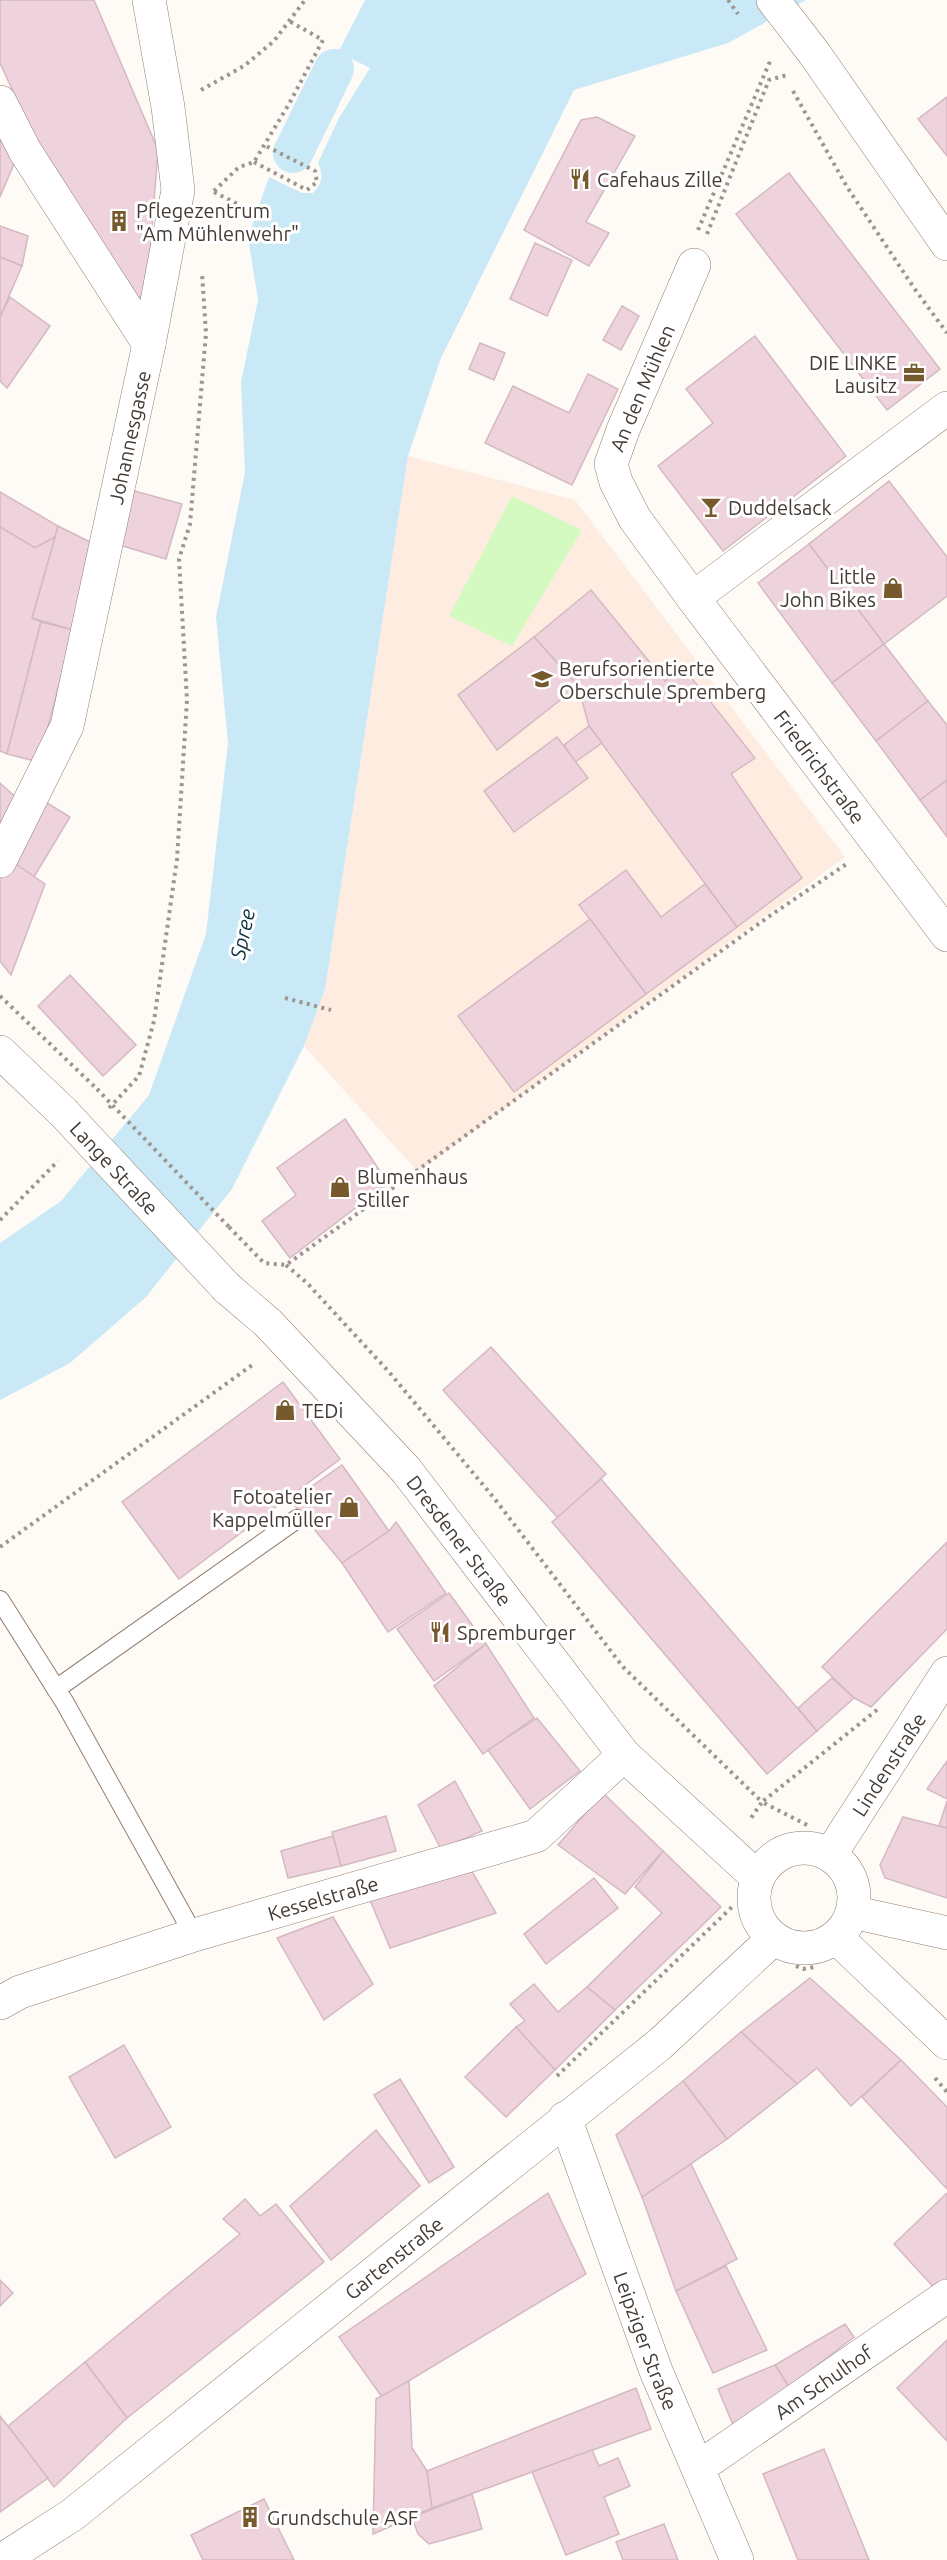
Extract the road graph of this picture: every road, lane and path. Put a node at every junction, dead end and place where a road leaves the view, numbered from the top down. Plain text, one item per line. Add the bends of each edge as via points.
1 (149, 0) edge
2 (304, 0) edge
3 (773, 0) edge
4 (289, 21) junction
5 (814, 53) junction
6 (785, 76) junction
7 (0, 102) edge
8 (168, 107) junction
9 (264, 145) junction
10 (254, 162) junction
11 (178, 190) junction
12 (213, 192) junction
13 (257, 214) dead end
14 (696, 233) dead end
15 (947, 244) edge
16 (201, 263) dead end
17 (694, 265) joint
18 (947, 333) edge
19 (149, 345) junction
20 (947, 408) edge
21 (693, 598) junction
22 (858, 856) dead end
23 (1, 860) edge
24 (947, 935) edge
25 (0, 996) edge
26 (285, 998) dead end
27 (330, 1010) dead end
28 (1, 1055) edge
29 (108, 1109) dead end
30 (61, 1158) dead end
31 (0, 1220) edge
32 (286, 1265) junction
33 (227, 1288) joint
34 (260, 1359) dead end
35 (297, 1519) dead end
36 (0, 1547) edge
37 (0, 1600) edge
38 (947, 1673) edge
39 (56, 1689) junction
40 (884, 1705) dead end
41 (624, 1755) junction
42 (762, 1802) junction
43 (834, 1848) junction
44 (757, 1877) junction
45 (844, 1925) junction
46 (947, 1933) edge
47 (191, 1936) junction
48 (773, 1939) junction
49 (803, 1969) dead end
50 (794, 1973) dead end
51 (0, 2002) edge
52 (947, 2043) edge
53 (566, 2118) junction
54 (947, 2296) edge
55 (698, 2468) junction
56 (2, 2560) edge
57 (737, 2560) edge

1 - 8 street, Johannesgasse
2 - 4 path
3 - 5 street
4 - 8 path via 274,41 244,66
4 - 9 path via 323,40
5 - 6 path
5 - 15 street
6 - 14 path via 771,60
6 - 17 path via 769,80
6 - 18 path via 847,187
7 - 19 street via 25,151
8 - 11 street, Johannesgasse
9 - 10 path
9 - 10 path via 315,171 317,182 307,190
10 - 12 path via 239,167
11 - 12 path via 187,213
11 - 19 street, Johannesgasse
12 - 13 path
16 - 29 path via 206,333 190,524 179,559 187,700 177,859 154,1022 139,1076
17 - 21 street, An den Mühlen via 611,464 635,519
19 - 23 street, Johannesgasse via 68,726
20 - 21 street
21 - 24 street, Friedrichstraße
22 - 32 path
25 - 32 path, bridge via 97,1089 264,1263
26 - 27 path
28 - 33 street, Lange Straße, bridge via 63,1112
30 - 31 path
32 - 42 path via 389,1372 495,1498 623,1667
33 - 41 street, Dresdener Straße via 268,1323 406,1470
34 - 36 path
35 - 39 lane
37 - 39 lane
38 - 43 street, Lindenstraße
39 - 47 lane
40 - 42 path
41 - 44 street, Dresdener Straße
41 - 47 street, Kesselstraße via 536,1836
42 - 43 path
43 - 44 street via 797,1848 780,1853
43 - 45 street via 851,1879 854,1896
44 - 48 street via 755,1911
45 - 46 street
45 - 48 street via 822,1946 788,1947
45 - 52 street
47 - 51 street, Kesselstraße
48 - 53 street, Gartenstraße via 660,2044
49 - 50 path
53 - 55 street, Leipziger Straße via 656,2371
53 - 56 street, Gartenstraße via 72,2515
54 - 55 street, Am Schulhof
55 - 57 street, Leipziger Straße

